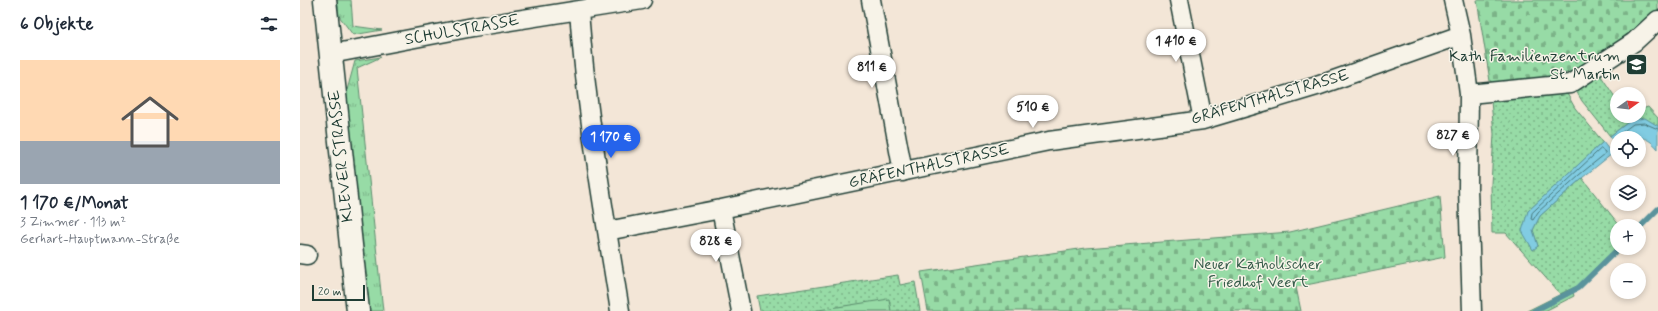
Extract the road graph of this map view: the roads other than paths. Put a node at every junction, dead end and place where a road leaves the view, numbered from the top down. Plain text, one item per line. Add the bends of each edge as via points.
1 (325, 0) edge
2 (642, 0) edge
3 (871, 0) edge
4 (1179, 0) edge
5 (1453, 0) edge
6 (579, 10) junction
7 (1658, 20) edge
8 (1461, 35) junction
9 (330, 54) junction
10 (1469, 94) junction
11 (1203, 120) junction
12 (903, 172) junction
13 (721, 210) junction
14 (607, 231) junction
15 (358, 311) edge
16 (620, 311) edge
17 (741, 311) edge
18 (1472, 311) edge

1 - 9 main road, KLEVER STRASSE
2 - 6 street, SCHULSTRASSE
3 - 12 street
4 - 11 street
5 - 8 street
6 - 9 street, SCHULSTRASSE
6 - 14 street via 583,66
7 - 10 street via 1634,42 1570,84
8 - 10 street
8 - 11 street, GRÄFENTHALSTRASSE via 1317,86
9 - 15 main road, KLEVER STRASSE
10 - 18 street via 1468,188
11 - 12 street, GRÄFENTHALSTRASSE via 1049,141
12 - 13 street, GRÄFENTHALSTRASSE
13 - 14 street, GRÄFENTHALSTRASSE
13 - 17 street
14 - 16 street

